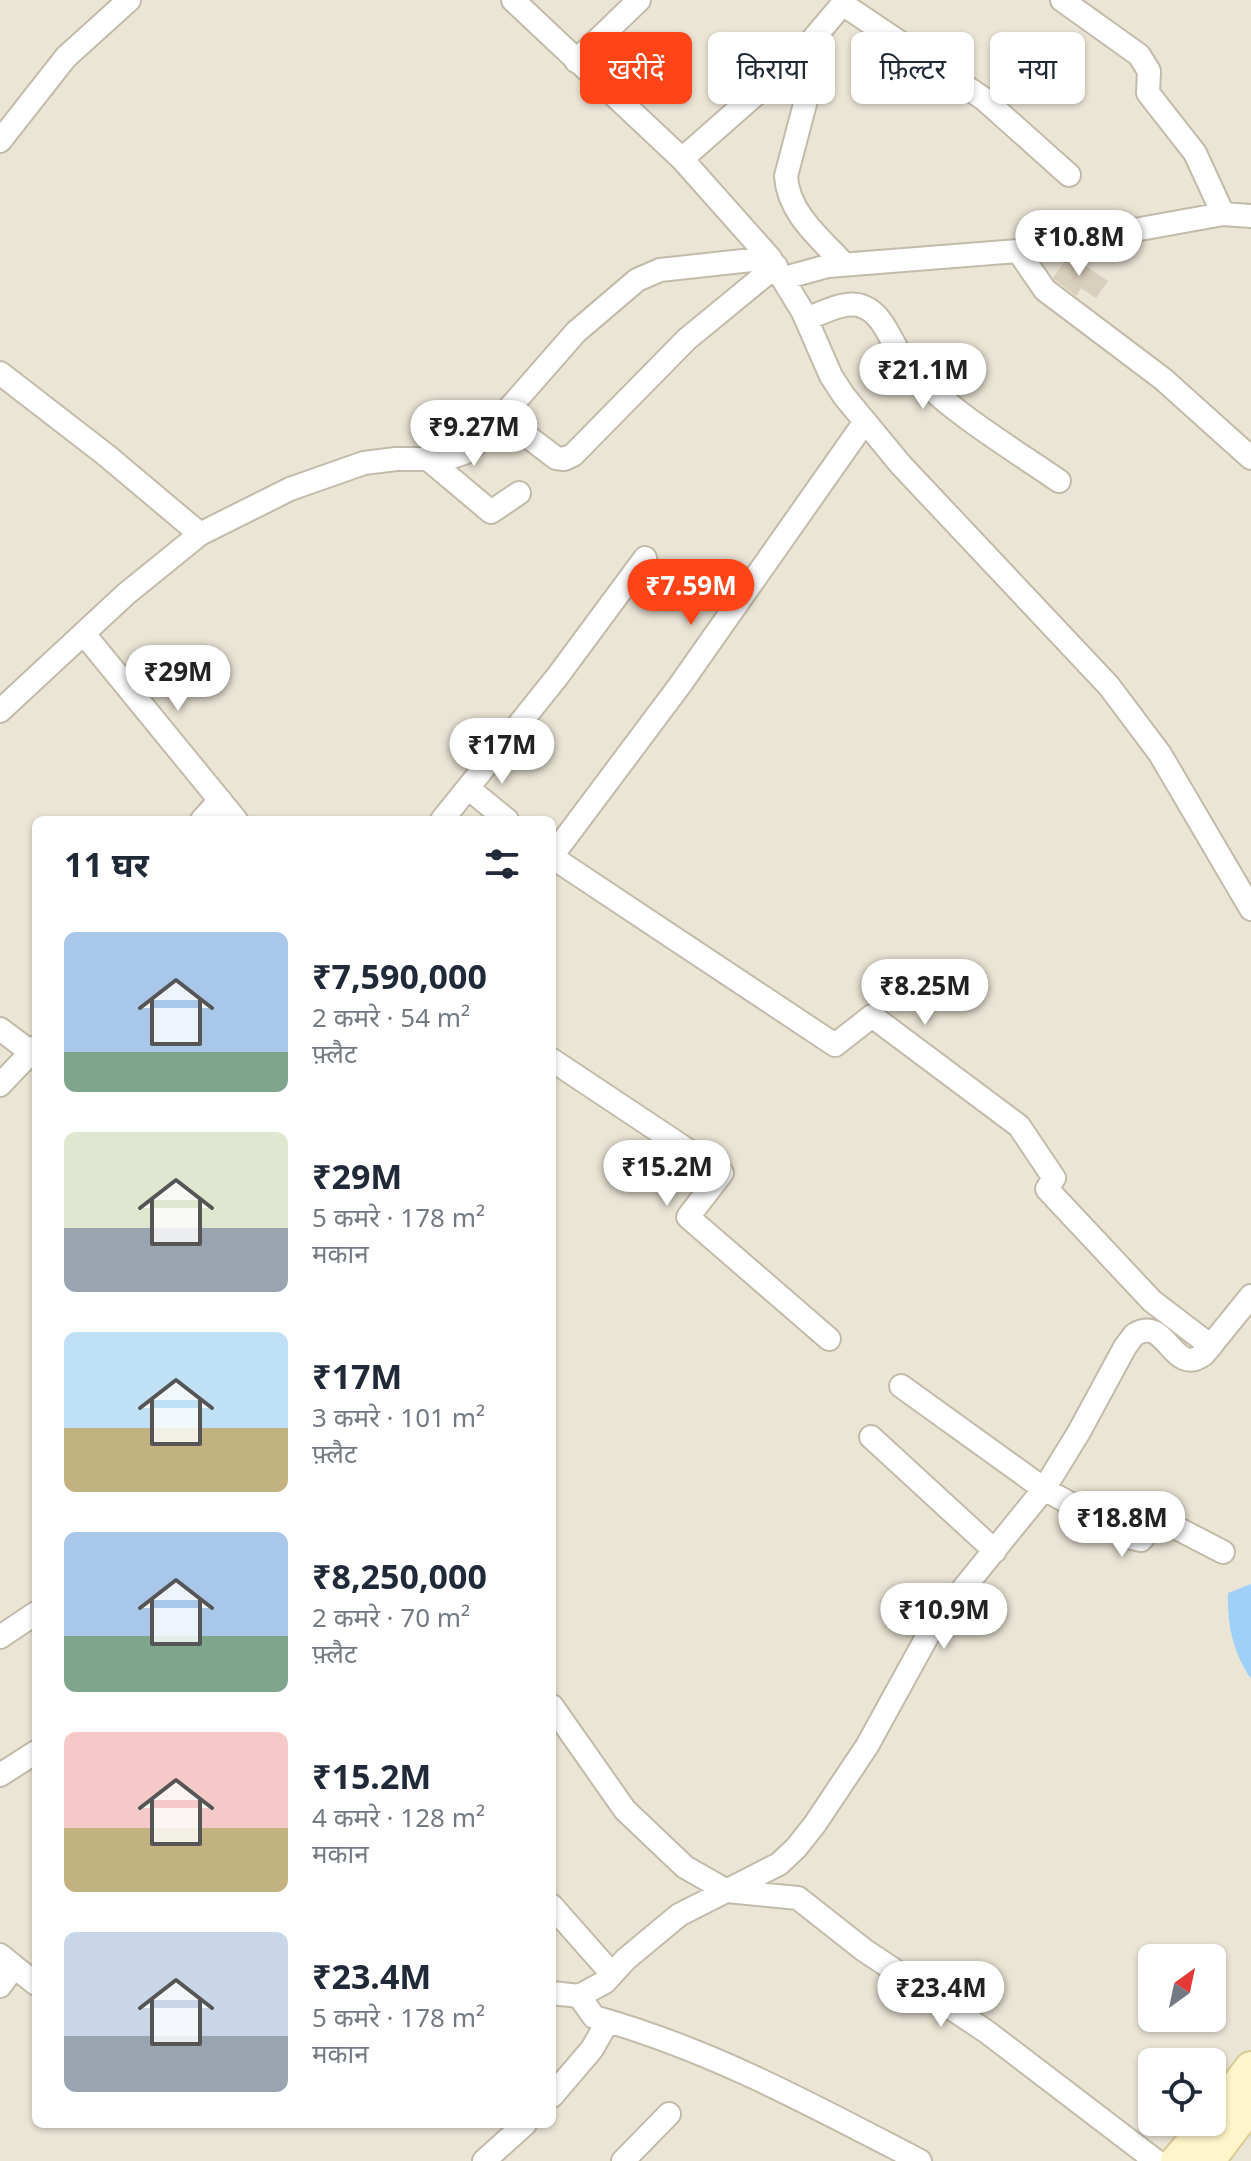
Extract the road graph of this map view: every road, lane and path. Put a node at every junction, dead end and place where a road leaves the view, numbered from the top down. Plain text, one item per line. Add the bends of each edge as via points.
1 (129, 0) edge
2 (639, 0) edge
3 (1062, 0) edge
4 (520, 3) edge
5 (845, 3) edge
6 (820, 32) edge
7 (576, 61) junction
8 (745, 104) edge
9 (805, 104) edge
10 (0, 141) edge
11 (682, 159) junction
12 (1069, 175) dead end
13 (1223, 214) junction
14 (1251, 216) edge
15 (1018, 251) junction
16 (844, 264) junction
17 (777, 267) junction
18 (806, 319) junction
19 (0, 373) edge
20 (502, 417) junction
21 (864, 423) junction
22 (1251, 458) edge
23 (428, 459) junction
24 (1059, 481) dead end
25 (519, 493) dead end
26 (200, 534) junction
27 (645, 558) dead end
28 (84, 634) junction
29 (0, 711) edge
30 (468, 788) junction
31 (220, 800) junction
32 (206, 816) edge
33 (233, 816) edge
34 (445, 816) edge
35 (502, 816) edge
36 (556, 852) edge
37 (556, 860) edge
38 (1251, 909) edge
39 (0, 1029) edge
40 (32, 1049) edge
41 (32, 1052) edge
42 (556, 1063) edge
43 (0, 1085) edge
44 (1251, 1296) edge
45 (829, 1339) dead end
46 (1211, 1346) junction
47 (901, 1386) dead end
48 (871, 1437) dead end
49 (1044, 1489) junction
50 (995, 1551) junction
51 (1223, 1552) dead end
52 (32, 1616) edge
53 (0, 1637) edge
54 (556, 1712) edge
55 (32, 1755) edge
56 (0, 1775) edge
57 (727, 1891) junction
58 (556, 1911) edge
59 (7, 1961) edge
60 (612, 1974) junction
61 (32, 1981) edge
62 (0, 1986) edge
63 (556, 1993) edge
64 (579, 1996) junction
65 (608, 2021) junction
66 (1251, 2068) edge
67 (556, 2091) edge
68 (1226, 2100) edge
69 (1251, 2104) edge
70 (669, 2114) dead end
71 (521, 2128) edge
72 (1198, 2136) edge
73 (905, 2158) edge
74 (484, 2161) edge
75 (623, 2161) edge
76 (1156, 2161) edge
77 (1177, 2161) edge
78 (1208, 2161) edge

1 - 10 street via 66,57
2 - 7 street
3 - 13 street via 1139,55 1149,71 1148,93 1195,153
4 - 7 street
5 - 6 street
5 - 12 street via 984,99
7 - 11 street
8 - 11 street
9 - 16 street via 786,186 801,218
11 - 17 street
13 - 14 street
13 - 15 street
15 - 16 street
15 - 22 street via 1045,290 1163,379
16 - 17 street
17 - 18 street
17 - 20 street via 660,270 637,280 576,332
17 - 20 street via 687,339 573,455 556,458
18 - 21 street via 831,376
18 - 24 street via 846,305 869,309 921,380
19 - 26 street
20 - 23 street via 464,453
21 - 36 street
21 - 38 street via 1109,686 1160,754
23 - 25 street via 491,512
23 - 26 street via 364,463 250,506
26 - 28 street
27 - 30 street
28 - 29 street
28 - 31 street
30 - 34 street
30 - 35 street
31 - 32 street
31 - 33 street
37 - 46 street via 835,1045 872,1016 1019,1126 1054,1178 1047,1189 1152,1301
39 - 40 street
41 - 43 street
42 - 45 street via 722,1173 688,1217
44 - 46 street
46 - 49 street via 1187,1361 1149,1329 1134,1335
47 - 49 street
48 - 50 street
49 - 50 street
49 - 51 street via 1137,1540 1163,1521
50 - 57 street via 933,1626 867,1746 815,1824 779,1864
52 - 53 street
54 - 57 street via 625,1810 685,1867
55 - 56 street
57 - 60 street via 679,1915
57 - 76 street via 798,1898
58 - 60 street
59 - 61 street
59 - 62 street
60 - 64 street
63 - 64 street
64 - 65 street via 594,2017
65 - 67 street
65 - 73 street via 784,2089
66 - 68 street
69 - 78 street
70 - 75 street
71 - 74 street
72 - 77 street

